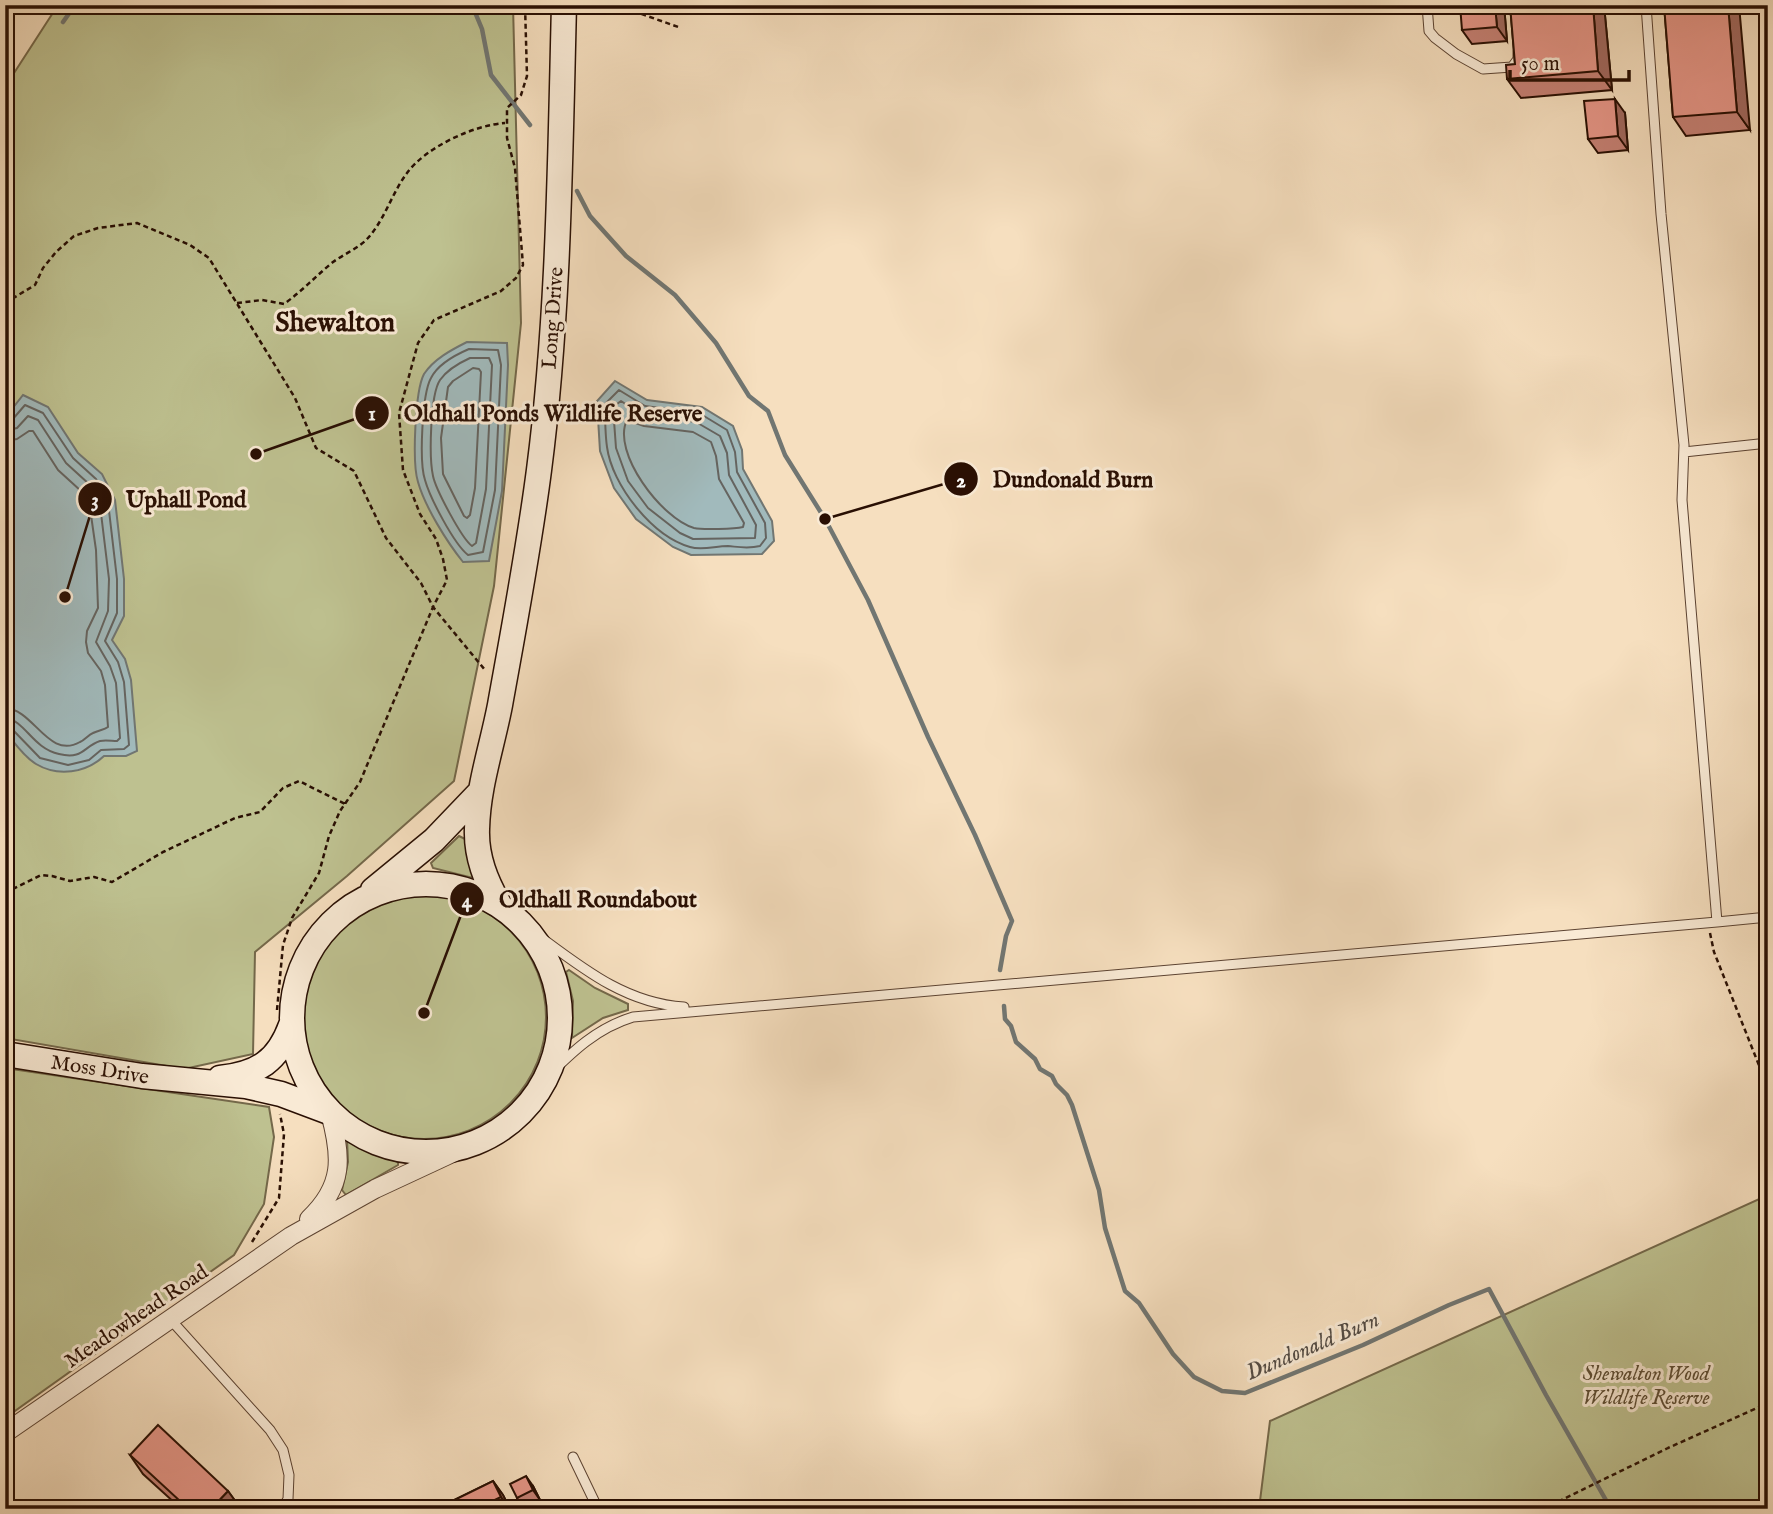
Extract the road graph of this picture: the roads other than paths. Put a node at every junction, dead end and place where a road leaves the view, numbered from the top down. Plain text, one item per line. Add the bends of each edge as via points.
1 (564, 5) edge
2 (1427, 5) edge
3 (1646, 5) edge
4 (1517, 46) edge
5 (1768, 443) edge
6 (1684, 452) junction
7 (479, 793) junction
8 (365, 897) junction
9 (499, 904) junction
10 (1768, 917) edge
11 (1713, 923) junction
12 (524, 925) junction
13 (711, 1009) junction
14 (284, 1022) junction
15 (5, 1054) edge
16 (547, 1077) junction
17 (195, 1081) junction
18 (330, 1112) junction
19 (476, 1142) junction
20 (291, 1236) junction
21 (171, 1320) junction
22 (5, 1433) edge
23 (573, 1457) dead end
24 (282, 1509) edge
25 (598, 1509) edge

1 - 7 main road, Long Drive via 555,299 539,471 502,690
2 - 4 lane via 1429,30 1435,38 1483,69 1512,67 1518,60
3 - 6 lane
5 - 6 lane
6 - 11 lane via 1682,500
7 - 8 main road via 434,840
7 - 9 main road, Long Drive via 478,850
8 - 9 main road via 419,883 474,892
8 - 14 main road via 343,911 309,950
9 - 12 main road
10 - 11 lane
11 - 13 lane
12 - 13 lane via 589,974 625,993 665,1006
12 - 16 main road via 547,959 559,998 559,1038
13 - 16 lane via 614,1023 576,1048
14 - 17 main road, Moss Drive via 285,1042 261,1066 233,1077
14 - 18 main road via 302,1072
15 - 17 main road, Moss Drive
16 - 19 main road via 517,1116
17 - 18 main road, Moss Drive via 281,1094
18 - 19 main road via 354,1131 392,1148 435,1152
18 - 20 street, Meadowhead Road via 339,1155 336,1181 319,1210
19 - 20 street, Meadowhead Road via 363,1195
20 - 21 street, Meadowhead Road
21 - 22 street, Meadowhead Road
21 - 24 lane via 283,1450 289,1475 288,1499
23 - 25 lane

